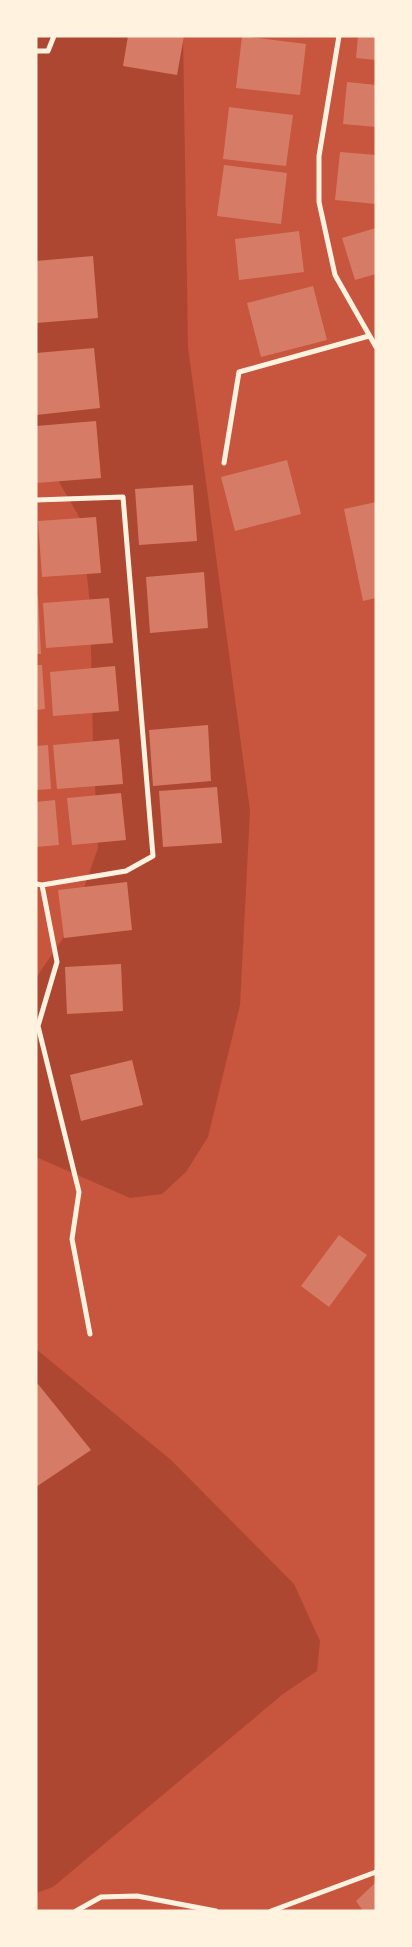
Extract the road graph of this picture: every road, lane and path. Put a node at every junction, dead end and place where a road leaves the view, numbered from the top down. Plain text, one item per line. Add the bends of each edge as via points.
1 (54, 36) edge
2 (339, 36) edge
3 (36, 51) edge
4 (369, 336) junction
5 (376, 348) edge
6 (224, 464) dead end
7 (36, 500) edge
8 (39, 885) edge
9 (90, 1334) dead end
10 (376, 1872) edge
11 (76, 1911) edge
12 (216, 1911) edge
13 (271, 1911) edge

1 - 3 street via 48,51
2 - 4 street via 319,156 319,202 335,275
4 - 5 street
4 - 6 street via 239,372
7 - 8 street via 123,497 153,856 126,871
8 - 9 street via 57,962 38,1026 79,1192 72,1239
10 - 13 street
11 - 12 street via 101,1898 137,1896

